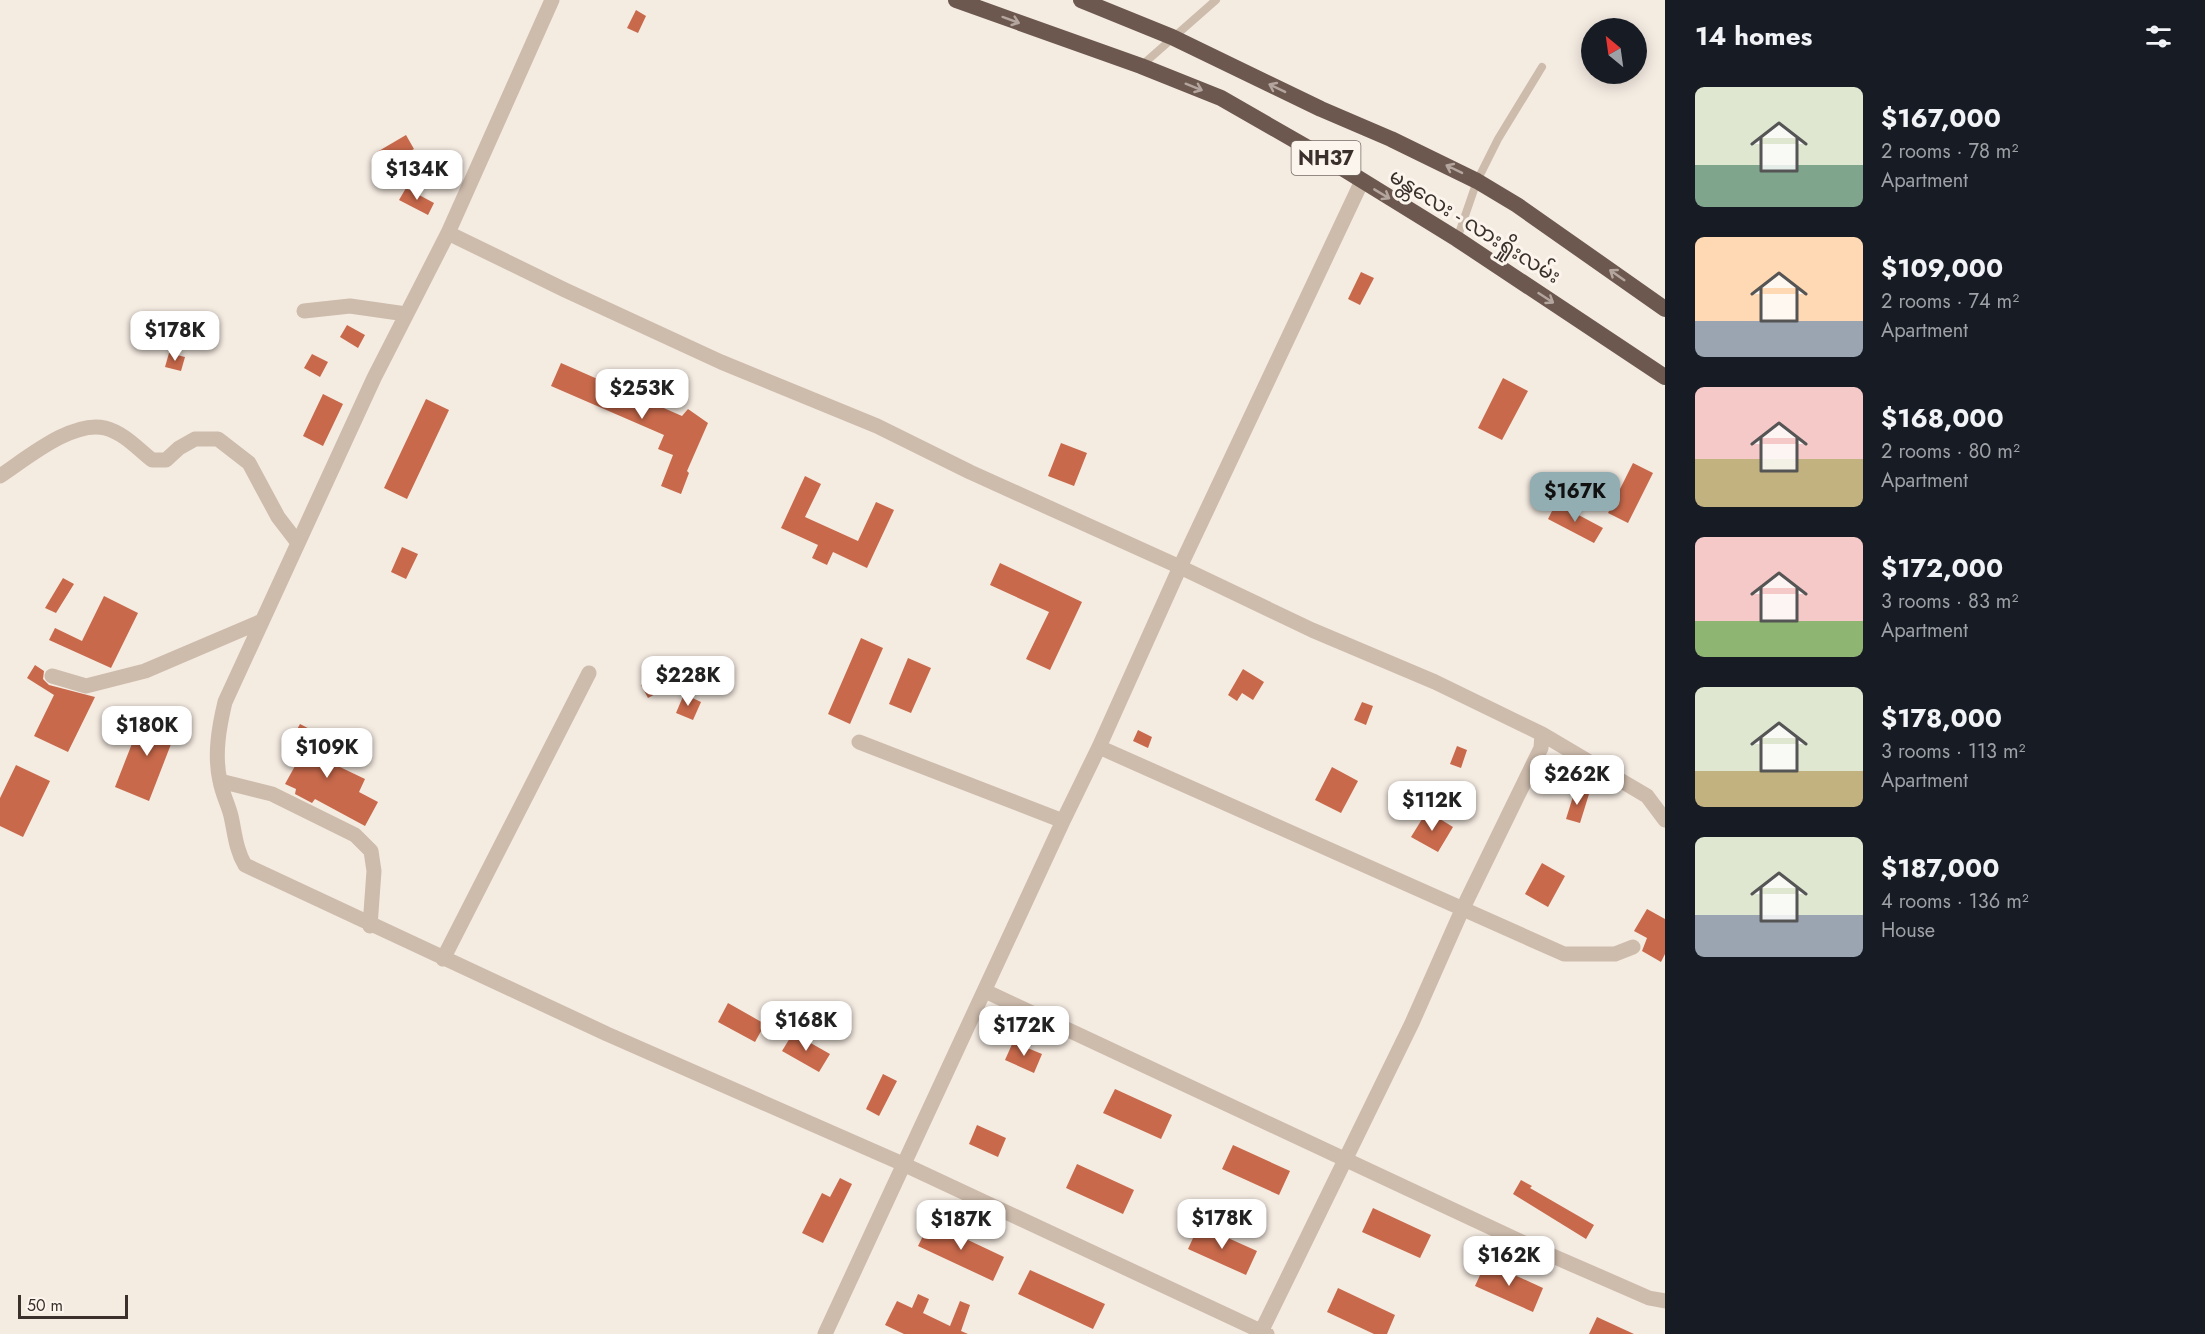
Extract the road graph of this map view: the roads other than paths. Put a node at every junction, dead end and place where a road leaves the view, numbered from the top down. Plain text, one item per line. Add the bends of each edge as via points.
1 (552, 0) edge
2 (956, 0) edge
3 (1081, 0) edge
4 (1216, 0) edge
5 (1172, 37) junction
6 (1142, 66) junction
7 (1542, 67) dead end
8 (1362, 181) junction
9 (1477, 181) junction
10 (448, 233) junction
11 (1457, 239) junction
12 (1665, 309) edge
13 (304, 311) dead end
14 (406, 314) junction
15 (1665, 377) edge
16 (0, 476) edge
17 (298, 543) junction
18 (1180, 567) junction
19 (262, 621) junction
20 (589, 673) dead end
21 (52, 676) dead end
22 (1542, 734) junction
23 (859, 742) dead end
24 (1099, 747) junction
25 (220, 781) junction
26 (1665, 820) edge
27 (1063, 821) junction
28 (1462, 910) junction
29 (370, 926) junction
30 (1633, 947) dead end
31 (443, 959) junction
32 (985, 991) junction
33 (1346, 1160) junction
34 (903, 1164) junction
35 (1665, 1301) edge
36 (1263, 1333) edge
37 (825, 1334) edge

1 - 10 street
2 -> 6 highway, မန္တလေး - လားရှိုးလမ်း / NH37
3 - 5 highway, မန္တလေး - လားရှိုးလမ်း / NH37
4 - 5 lane
5 - 6 lane
9 -> 5 highway, မန္တလေး - လားရှိုးလမ်း / NH37
6 -> 8 highway, မန္တလေး - လားရှိုးလမ်း / NH37 via 1221,98
7 - 9 lane
8 -> 11 highway, မန္တလေး - လားရှိုးလမ်း / NH37
8 - 18 street
9 - 11 lane
12 -> 9 highway, မန္တလေး - လားရှိုးလမ်း / NH37
10 - 14 street
10 - 18 street via 721,362 877,426
11 -> 15 highway, မန္တလေး - လားရှိုးလမ်း / NH37
13 - 14 street via 350,306
14 - 17 street
16 - 17 street via 39,449 81,429 104,428 129,440 152,460 166,459 195,439 218,439 249,463 278,517
17 - 19 street
18 - 22 street
18 - 24 street
19 - 21 street via 145,671 86,686
19 - 25 street via 225,702 219,729
20 - 31 street
22 - 26 street via 1647,796
22 - 28 street via 1541,748
23 - 27 street
24 - 27 street
24 - 28 street
25 - 29 street via 244,866
25 - 29 street via 272,794 355,835 371,851 374,871
27 - 32 street
28 - 30 street via 1564,954 1615,954
28 - 33 street
29 - 31 street
31 - 34 street
32 - 33 street
32 - 34 street
33 - 35 street via 1539,1250 1649,1298
33 - 36 street
34 - 36 street
34 - 37 street

